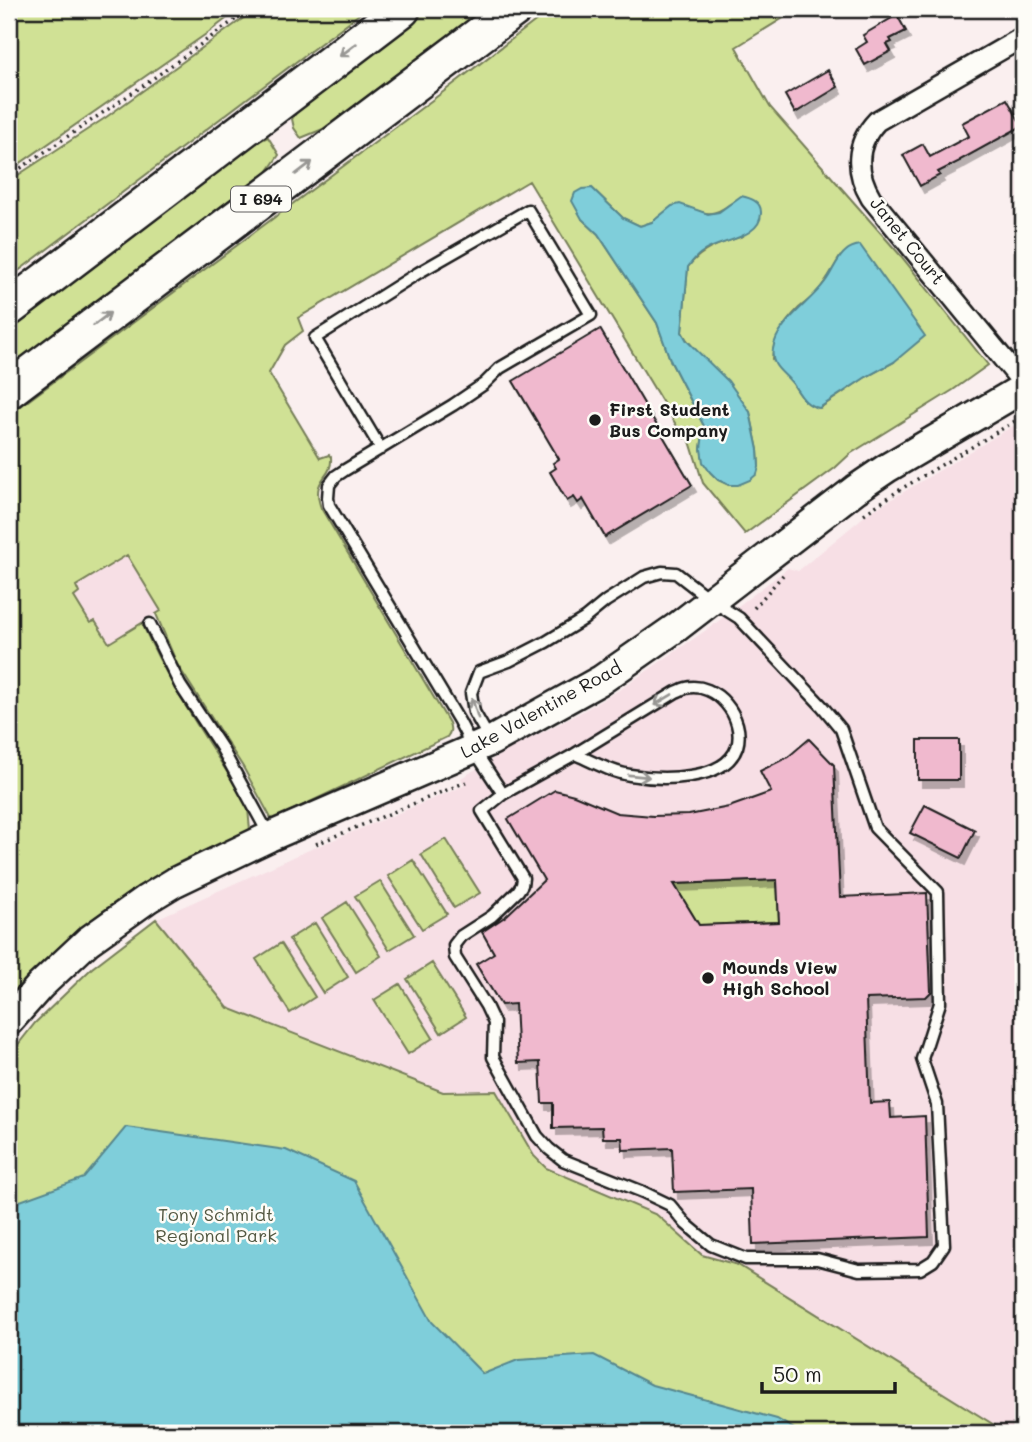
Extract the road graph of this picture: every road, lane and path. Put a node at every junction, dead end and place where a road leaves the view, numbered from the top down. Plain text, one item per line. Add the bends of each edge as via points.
1 (250, 9) edge
2 (402, 9) edge
3 (514, 9) edge
4 (1023, 37) edge
5 (234, 138) junction
6 (9, 176) edge
7 (9, 289) edge
8 (9, 308) edge
9 (66, 347) junction
10 (1023, 385) edge
11 (9, 390) edge
12 (9, 401) edge
13 (1023, 415) edge
14 (381, 449) junction
15 (860, 517) dead end
16 (785, 574) dead end
17 (712, 601) junction
18 (754, 608) dead end
19 (150, 624) dead end
20 (482, 745) junction
21 (575, 754) junction
22 (466, 782) dead end
23 (503, 794) junction
24 (270, 837) junction
25 (314, 844) dead end
26 (9, 1021) edge

1 - 6 path
2 -> 5 highway
9 -> 3 highway, I 694
4 - 10 street, Janet Court via 877,121 863,142 859,161 871,198
5 - 7 highway
5 - 8 highway
9 - 11 highway, I 694
9 - 12 highway
10 - 17 street, Lake Valentine Road via 856,489
13 - 15 path
14 - 14 lane via 315,338 528,210 591,315 500,368 461,400
14 - 20 lane via 336,476 329,485 329,505 459,721
16 - 18 path
17 - 20 street, Lake Valentine Road via 601,680
20 -> 17 lane via 471,693 479,672 547,642 653,574 676,573
17 - 23 lane via 739,618 841,729 876,828 937,892 940,1003 922,1059 938,1117 944,1245 933,1261 920,1269 859,1269 817,1259 746,1259 711,1245 670,1205 563,1160 537,1136 494,1057 494,1023 455,957 454,945 461,936 492,916 522,885 523,878 482,811
19 - 24 lane via 180,685 221,747
20 - 23 lane
20 - 24 street, Lake Valentine Road
21 -> 21 lane via 628,775 703,775 729,760 736,748 738,726 726,703 713,693 687,687
21 - 23 lane
22 - 25 path
24 - 26 street, Lake Valentine Road via 175,883 118,918 40,986

